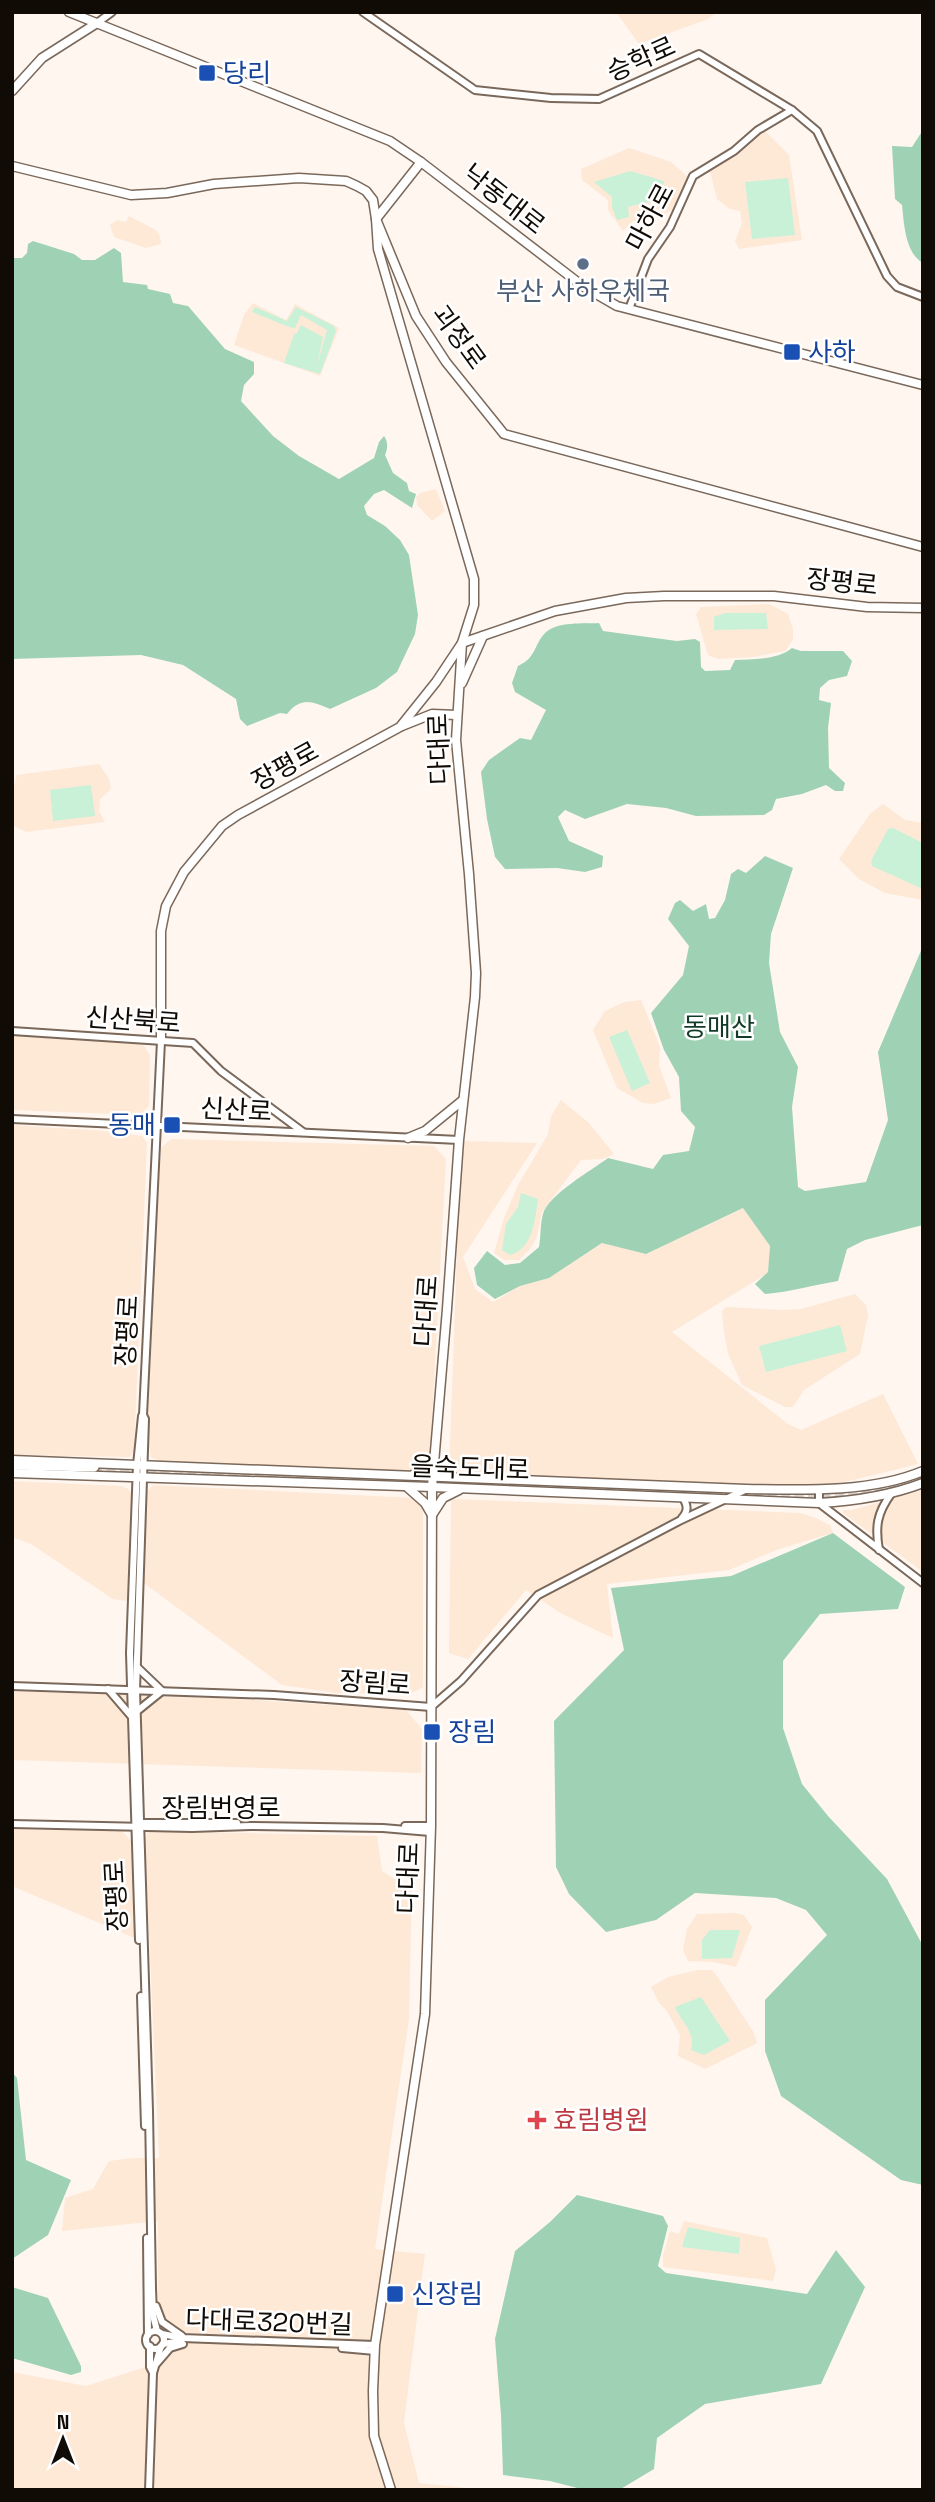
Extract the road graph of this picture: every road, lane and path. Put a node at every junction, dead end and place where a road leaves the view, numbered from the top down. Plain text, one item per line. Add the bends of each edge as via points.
1 (69, 12) edge
2 (111, 12) edge
3 (363, 12) edge
4 (97, 23) junction
5 (12, 91) edge
6 (792, 110) junction
7 (421, 162) junction
8 (12, 166) edge
9 (376, 219) junction
10 (923, 297) edge
11 (629, 309) junction
12 (923, 385) edge
13 (923, 547) edge
14 (923, 608) edge
15 (483, 636) junction
16 (462, 643) junction
17 (458, 692) junction
18 (457, 715) junction
19 (400, 727) junction
20 (12, 1031) edge
21 (161, 1041) junction
22 (463, 1100) junction
23 (12, 1119) edge
24 (157, 1126) junction
25 (304, 1133) junction
26 (408, 1138) junction
27 (459, 1140) junction
28 (435, 1454) junction
29 (140, 1465) junction
30 (12, 1467) edge
31 (93, 1470) tunnel mouth
32 (923, 1471) edge
33 (413, 1475) junction
34 (433, 1476) junction
35 (456, 1477) junction
36 (139, 1478) junction
37 (923, 1483) edge
38 (407, 1487) junction
39 (432, 1487) junction
40 (463, 1488) junction
41 (746, 1489) junction
42 (818, 1489) junction
43 (891, 1494) junction
44 (683, 1498) junction
45 (726, 1500) junction
46 (819, 1503) junction
47 (432, 1515) junction
48 (679, 1521) junction
49 (879, 1550) junction
50 (923, 1584) edge
51 (135, 1606) junction
52 (137, 1667) junction
53 (12, 1686) edge
54 (108, 1689) junction
55 (133, 1690) junction
56 (162, 1691) junction
57 (431, 1707) junction
58 (134, 1715) junction
59 (12, 1824) edge
60 (137, 1825) junction
61 (430, 1829) junction
62 (149, 2229) junction
63 (152, 2299) junction
64 (160, 2333) junction
65 (148, 2334) junction
66 (187, 2340) junction
67 (162, 2346) junction
68 (150, 2347) junction
69 (375, 2348) junction
70 (156, 2365) junction
71 (153, 2373) junction
72 (149, 2490) edge
73 (391, 2490) edge

1 - 4 main road, 낙동대로
2 - 4 street
3 - 6 street, 승학로 via 475,90 599,99 699,54
4 - 5 main road via 42,58
4 - 7 main road, 낙동대로 via 373,134
6 - 10 street, 승학로 via 817,131 887,276 897,287
6 - 11 street, 마하로 via 693,176 670,227 648,259
7 - 9 main road
7 - 11 main road, 낙동대로 via 584,287
8 - 9 main road, 괴정로 via 131,195 299,178 346,181 366,191 373,200
9 - 13 main road, 괴정로 via 416,316 504,434
9 - 16 main road, 다대로 via 378,249 473,571 474,605
11 - 12 main road, 낙동대로
14 - 15 main road, 장평로 via 774,596 626,598 555,611
15 - 16 main road, 장평로
15 - 17 main road
16 - 17 main road, 다대로
16 - 19 main road, 장평로
17 - 18 main road, 다대로
18 - 19 main road via 432,714
18 - 22 main road, 다대로 via 475,973
19 - 21 main road, 장평로 via 238,815 184,872 166,905 161,931
20 - 21 street, 신산북로
21 - 24 street, 장평로
21 - 25 street, 신산북로 via 196,1045 221,1071
22 - 26 main road via 425,1131
22 - 27 main road, 다대로
23 - 24 street, 신산로
24 - 25 street, 신산로
24 - 29 street, 장평로
25 - 26 street, 신산로
26 - 27 street, 신산로
27 - 28 main road, 다대로
28 - 33 main road
28 - 34 main road, 다대로
28 - 35 main road via 444,1472
29 - 30 main road, 을숙도대로
29 - 33 main road, 을숙도대로
29 - 36 street, 장평로
30 - 31 highway
30 - 36 main road, 을숙도대로
32 - 42 main road, 을숙도대로 via 853,1487
33 - 34 main road, 을숙도대로
34 - 35 main road, 을숙도대로
34 - 39 main road, 다대로
35 - 41 main road, 을숙도대로
36 - 38 main road, 을숙도대로
36 - 51 street, 장평로
37 - 43 main road, 을숙도대로
38 - 39 main road, 을숙도대로
38 - 47 main road
39 - 40 main road, 을숙도대로
39 - 47 main road, 다대로
40 - 44 main road, 을숙도대로
40 - 47 main road via 443,1498
41 - 42 main road, 을숙도대로
41 - 45 street, 장림로
42 - 46 street
43 - 46 main road, 을숙도대로
43 - 49 street via 877,1518
44 - 45 main road, 을숙도대로
44 - 48 street via 686,1513
45 - 46 main road, 을숙도대로
45 - 48 street, 장림로
46 - 49 street
47 - 57 main road, 다대로
48 - 57 street, 장림로 via 538,1595 461,1681
49 - 50 street
51 - 52 street, 장평로
51 - 55 street, 장평로
52 - 55 street, 장평로
52 - 56 street
53 - 54 street, 장림로
54 - 55 street, 장림로
54 - 58 street
55 - 56 street, 장림로
55 - 58 street, 장평로
56 - 57 street, 장림로
56 - 58 street
57 - 61 main road, 다대로
58 - 60 street, 장평로
59 - 60 street, 장림번영로
60 - 61 street, 장림번영로
60 - 62 street, 장평로
61 - 69 main road, 다대로 via 425,2014
62 - 63 street, 장평로
62 - 65 street, 장평로
63 - 64 street, 장평로
63 - 66 street via 163,2322
64 - 65 street
64 - 66 street, 다대로320번길
64 - 67 street, 장평로
65 - 68 street, 장평로
66 - 67 street, 다대로320번길
66 - 69 street, 다대로320번길
66 - 70 street via 170,2348
67 - 68 street, 다대로320번길
67 - 70 street, 장평로
68 - 71 street, 장평로
69 - 73 main road, 다대로 via 374,2436
70 - 71 street, 장평로
71 - 72 street

